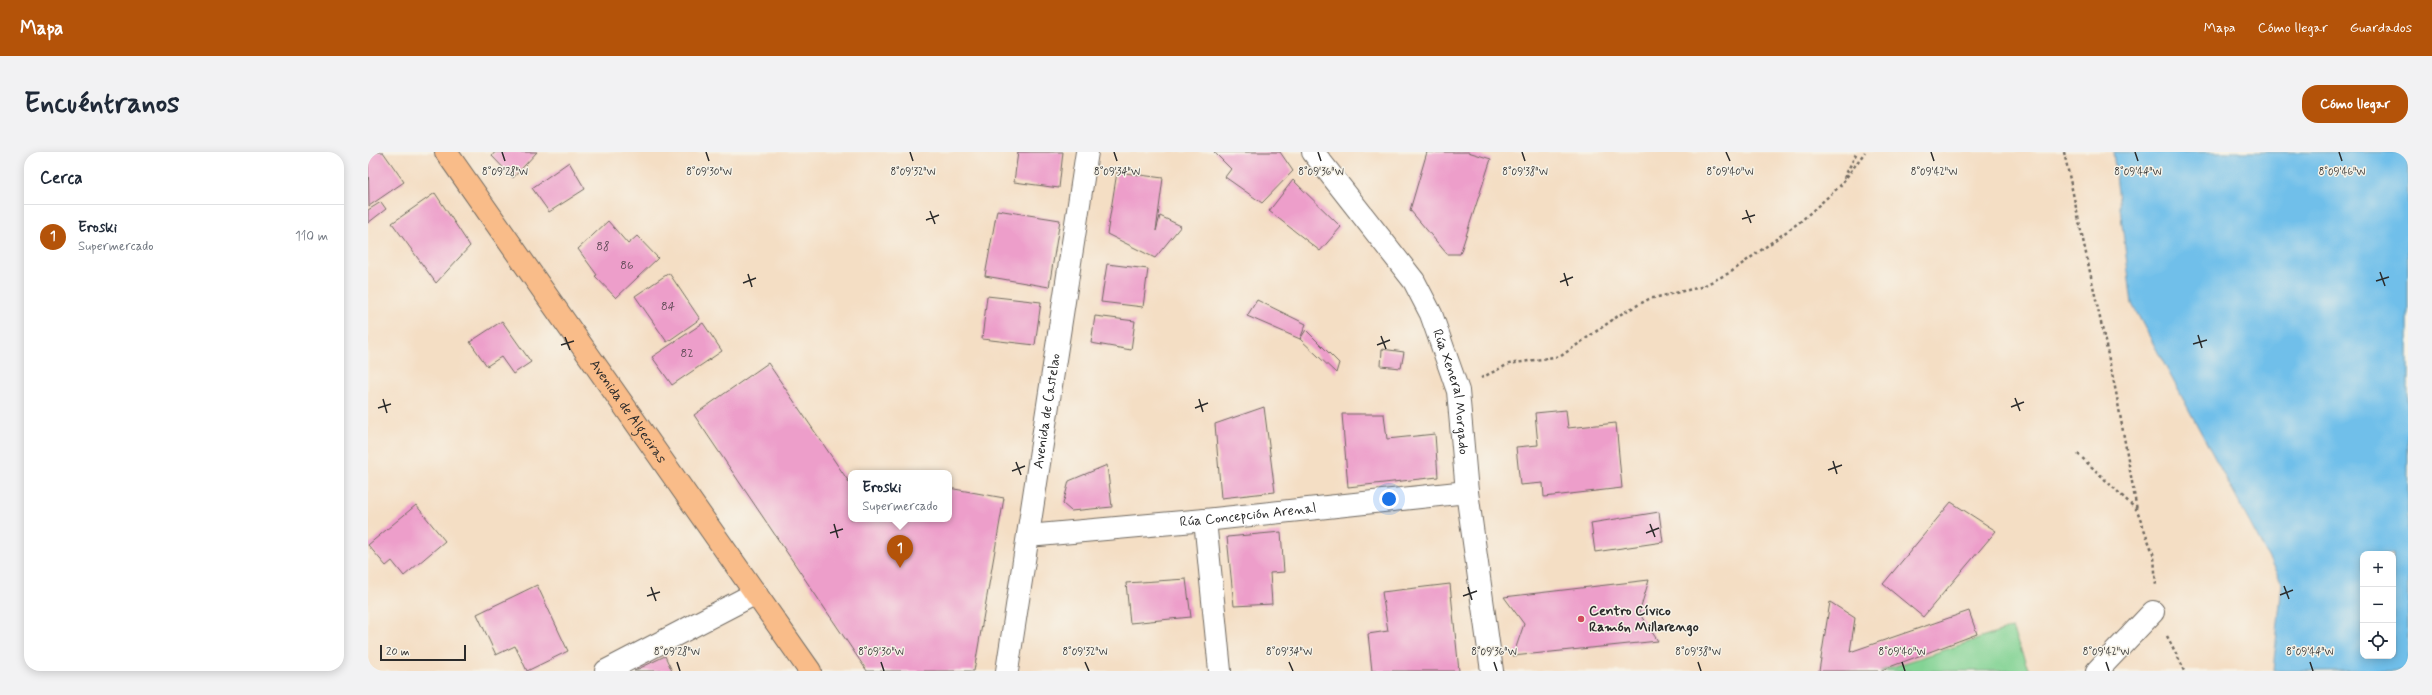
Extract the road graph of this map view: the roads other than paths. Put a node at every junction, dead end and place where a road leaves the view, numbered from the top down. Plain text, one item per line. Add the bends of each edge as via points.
1 (446, 152) edge
2 (1087, 152) edge
3 (1313, 152) edge
4 (1467, 492) junction
5 (1204, 520) junction
6 (1028, 536) junction
7 (756, 593) junction
8 (2153, 612) road end
9 (606, 671) edge
10 (810, 671) edge
11 (1007, 671) edge
12 (1220, 671) edge
13 (1492, 671) edge
14 (2097, 671) edge

1 - 7 main road, Avenida de Algeciras
2 - 6 street, Avenida de Castelao
3 - 4 street, Rúa Xeneral Morgado via 1414,280 1431,314 1458,390
4 - 5 street, Rúa Concepción Arenal
4 - 13 street, Rúa Xeneral Morgado
5 - 6 street, Rúa Concepción Arenal
5 - 12 street
6 - 11 street, Avenida de Castelao
7 - 9 street
7 - 10 main road, Avenida de Algeciras
8 - 14 street

